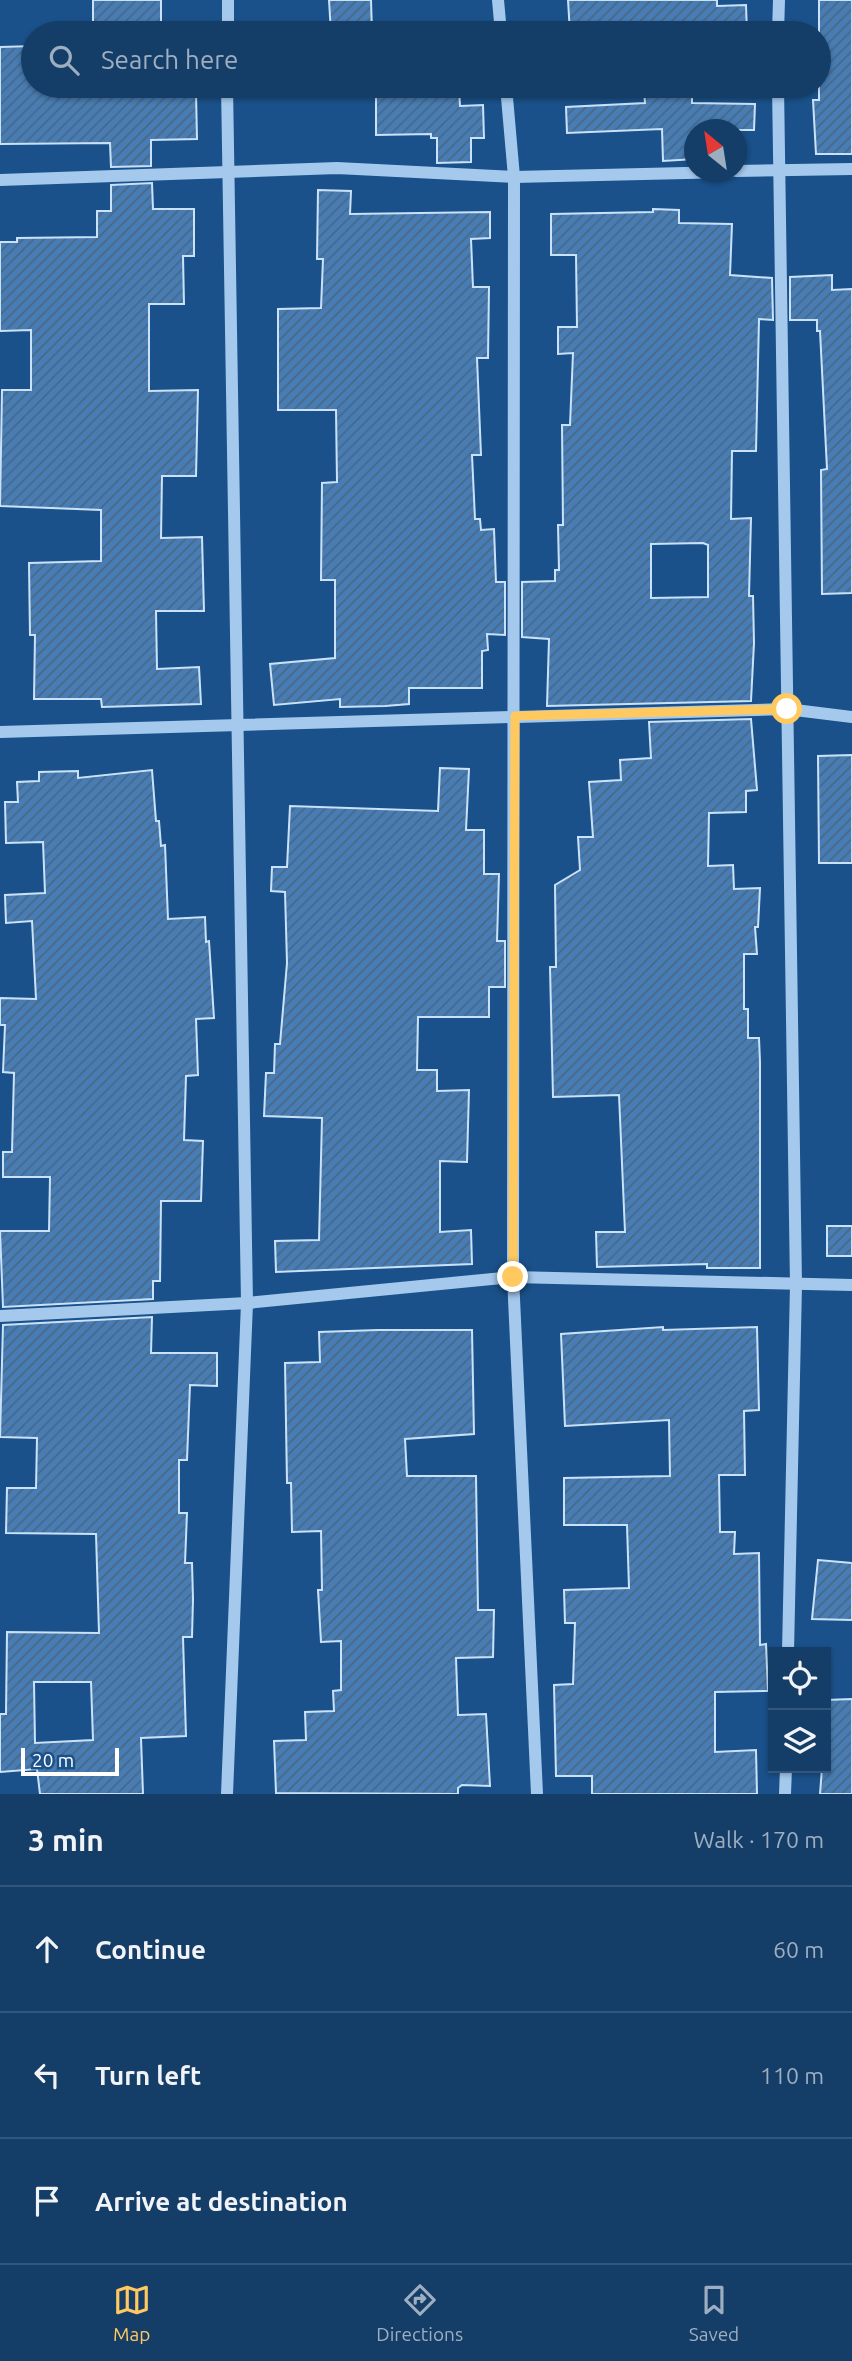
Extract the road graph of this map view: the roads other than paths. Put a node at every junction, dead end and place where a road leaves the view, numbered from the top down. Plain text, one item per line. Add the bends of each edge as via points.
1 (228, 0) edge
2 (498, 0) edge
3 (779, 0) edge
4 (228, 21) edge
5 (500, 21) edge
6 (778, 21) edge
7 (228, 98) edge
8 (507, 98) edge
9 (778, 98) edge
10 (227, 169) junction
11 (852, 169) edge
12 (777, 170) junction
13 (747, 171) edge
14 (684, 173) edge
15 (514, 177) junction
16 (0, 180) edge
17 (787, 709) junction
18 (515, 716) junction
19 (852, 717) edge
20 (238, 725) junction
21 (0, 732) edge
22 (513, 1277) junction
23 (796, 1284) junction
24 (852, 1285) edge
25 (247, 1303) junction
26 (0, 1316) edge
27 (788, 1647) edge
28 (786, 1773) edge
29 (227, 1794) edge
30 (537, 1794) edge
31 (785, 1794) edge

1 - 4 street
2 - 5 street
3 - 6 street
7 - 10 street
8 - 15 street
9 - 12 street
10 - 15 street via 337,168
10 - 16 street
10 - 20 street
11 - 12 street
12 - 13 street
12 - 17 street
14 - 15 street
15 - 18 street
17 - 18 street
17 - 19 street
17 - 23 street
18 - 20 street
18 - 22 street
20 - 21 street
20 - 25 street
22 - 23 street
22 - 25 street
22 - 30 street
23 - 24 street
23 - 27 street
25 - 26 street
25 - 29 street
28 - 31 street

